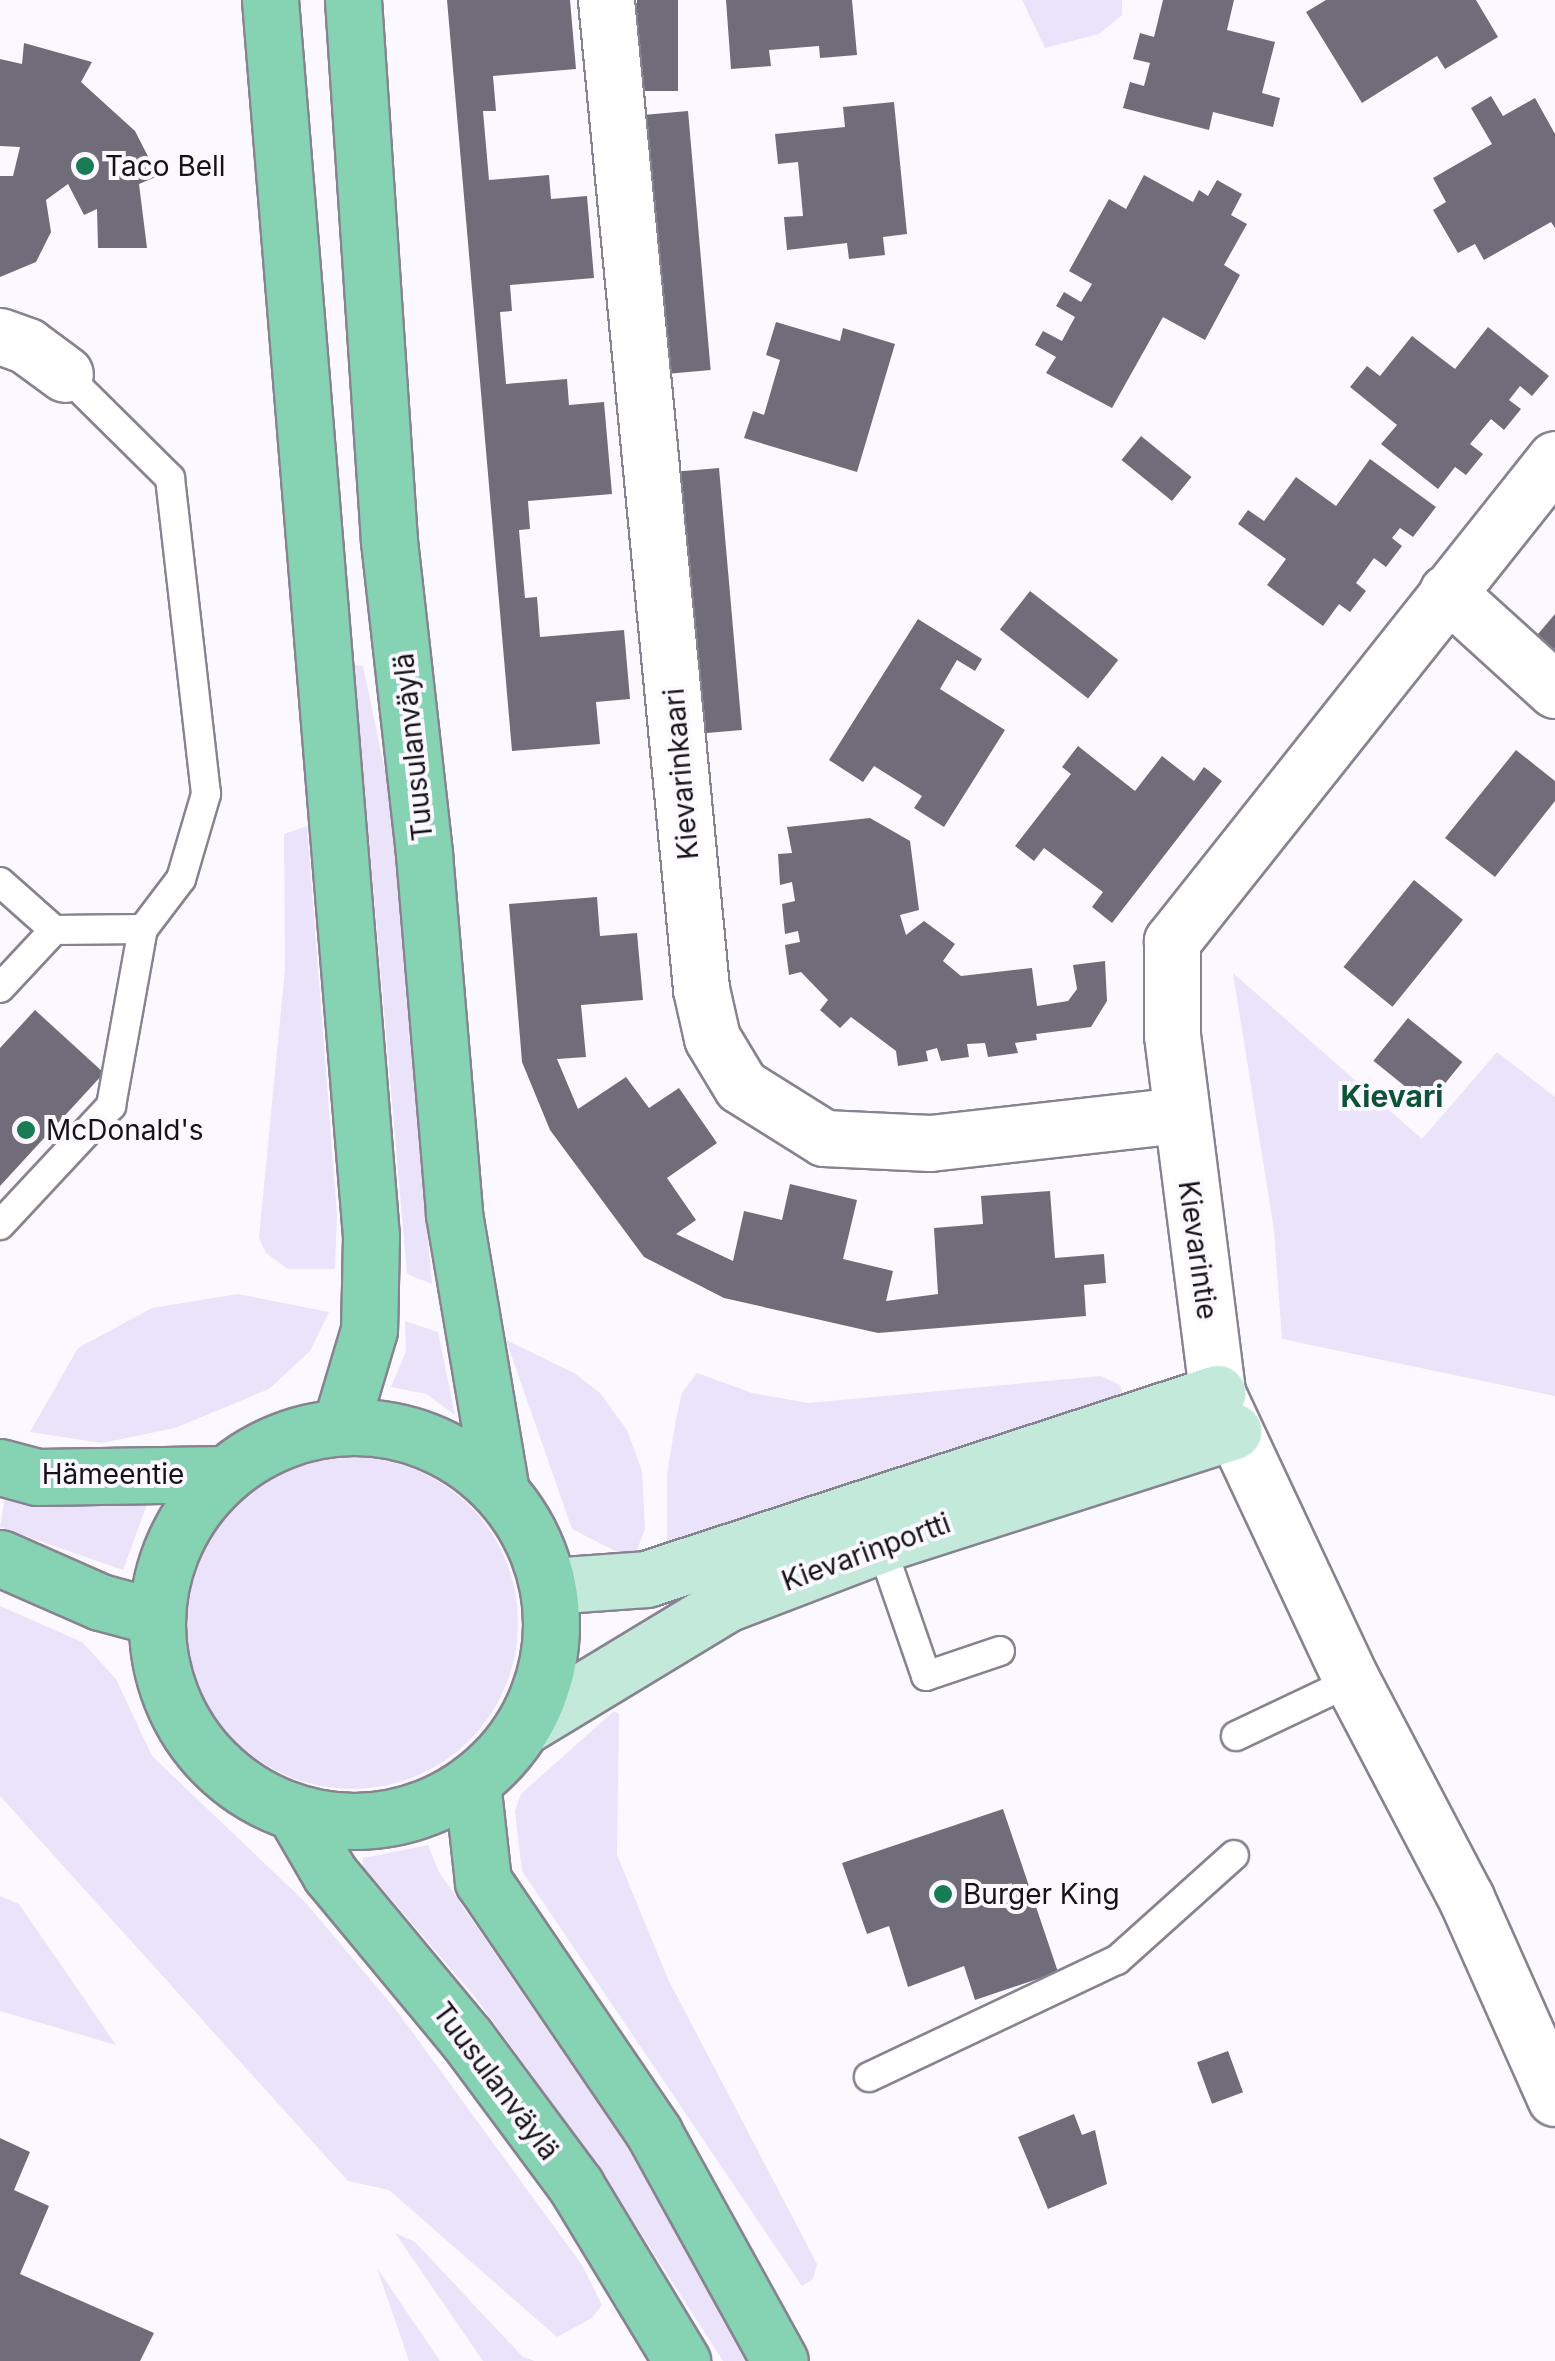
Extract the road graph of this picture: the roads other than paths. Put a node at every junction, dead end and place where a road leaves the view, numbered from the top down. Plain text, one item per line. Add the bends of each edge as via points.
1 (270, 0) edge
2 (353, 0) edge
3 (606, 0) edge
4 (0, 336) edge
5 (65, 374) joint
6 (1555, 459) edge
7 (1447, 592) junction
8 (1555, 690) edge
9 (0, 882) edge
10 (143, 929) junction
11 (54, 930) junction
12 (0, 988) edge
13 (1180, 1115) junction
14 (0, 1225) edge
15 (1225, 1412) junction
16 (340, 1427) junction
17 (0, 1468) edge
18 (226, 1474) junction
19 (501, 1491) junction
20 (871, 1525) junction
21 (0, 1558) edge
22 (549, 1586) junction
23 (156, 1617) junction
24 (1000, 1651) dead end
25 (1352, 1681) junction
26 (523, 1727) junction
27 (1236, 1736) dead end
28 (472, 1782) junction
29 (294, 1812) junction
30 (1234, 1855) dead end
31 (869, 2077) dead end
32 (1555, 2098) edge
33 (682, 2361) edge
34 (780, 2361) edge

1 - 16 main road via 371,1237 370,1330
2 - 19 main road, Tuusulanväylä via 390,541 454,1214
3 - 13 street, Kievarinkaari via 701,989 712,1038 741,1086 824,1138 930,1143
4 - 5 street
5 - 10 lane via 170,478 206,794 181,878
6 - 7 street, Kievarintie
7 - 8 street
7 - 13 street, Kievarintie via 1172,941
9 - 11 lane
10 - 11 lane
10 - 14 lane via 111,1106
11 - 12 lane
13 - 15 street, Kievarintie
15 - 20 street, Kievarinportti
15 - 25 street, Kievarintie
16 - 18 main road via 271,1445
16 - 19 main road via 376,1427 428,1441 475,1466
17 - 18 main road, Hämeentie via 38,1477
18 - 23 main road via 189,1514 172,1546
19 - 22 main road via 531,1536
20 - 22 street, Kievarinportti via 646,1579
20 - 24 lane via 926,1676
20 - 26 street, Kievarinportti
21 - 23 main road via 100,1602
22 - 26 main road via 550,1657
23 - 29 main road via 167,1688 192,1736 228,1776
25 - 27 lane
25 - 32 street, Kievarintie via 1466,1898
26 - 28 main road
28 - 29 main road via 405,1815 330,1820
28 - 34 main road via 482,1881 654,2133
29 - 33 main road, Tuusulanväylä via 330,1874 467,2039 576,2186
30 - 31 lane via 1117,1960

